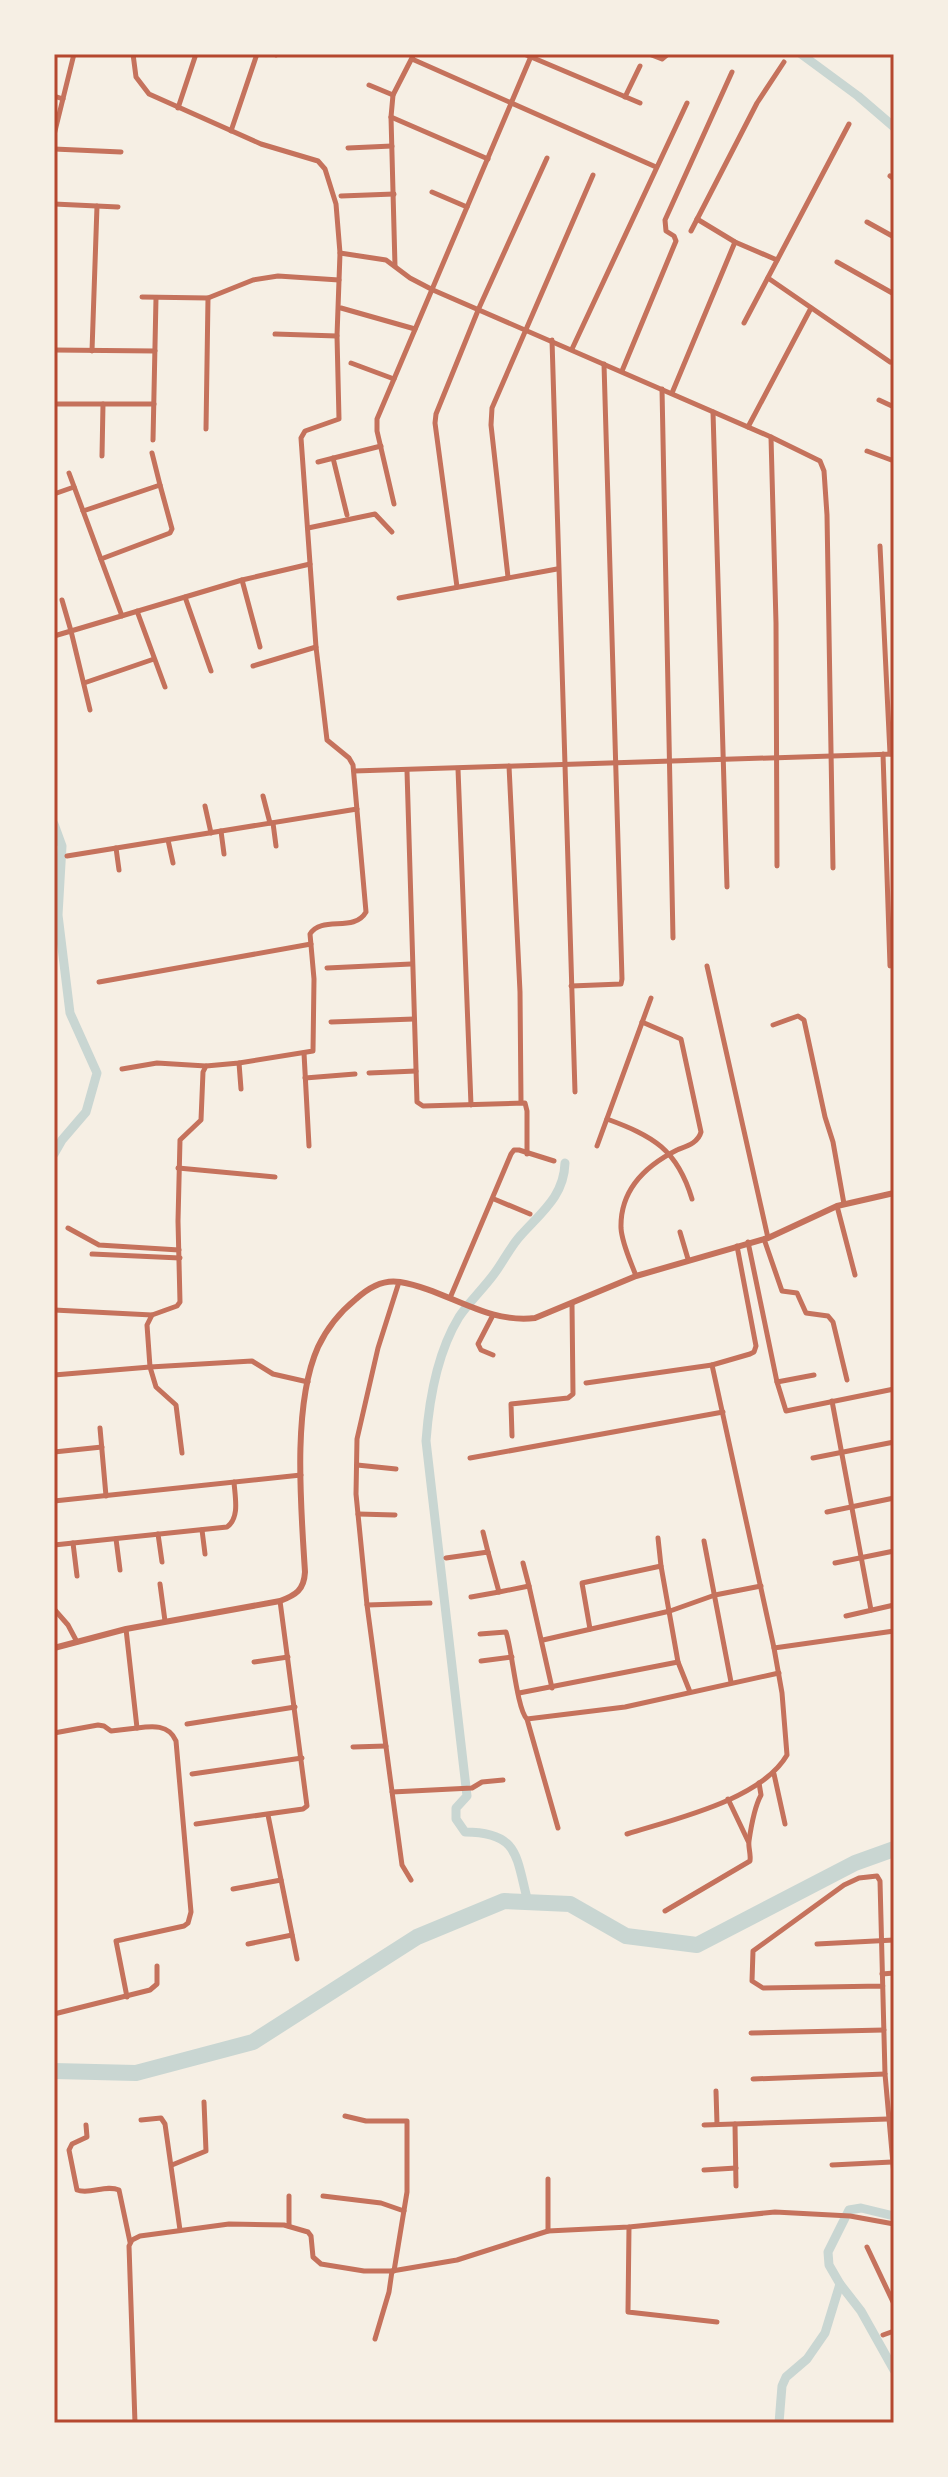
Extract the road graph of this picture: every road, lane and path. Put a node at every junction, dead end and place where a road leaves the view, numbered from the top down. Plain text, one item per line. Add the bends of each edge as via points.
1 (74, 54) edge
2 (133, 54) edge
3 (196, 54) edge
4 (257, 54) edge
5 (649, 54) edge
6 (668, 54) edge
7 (529, 55) edge
8 (413, 57) edge
9 (784, 62) dead end
10 (640, 66) dead end
11 (732, 72) dead end
12 (369, 85) dead end
13 (393, 95) junction
14 (54, 96) edge
15 (625, 97) junction
16 (63, 99) junction
17 (511, 103) junction
18 (640, 103) dead end
19 (687, 103) dead end
20 (178, 108) junction
21 (391, 117) junction
22 (849, 124) dead end
23 (231, 131) junction
24 (54, 135) edge
25 (392, 146) junction
26 (348, 148) dead end
27 (54, 149) edge
28 (121, 152) dead end
29 (547, 158) dead end
30 (488, 159) junction
31 (656, 167) junction
32 (593, 175) dead end
33 (432, 192) dead end
34 (394, 194) junction
35 (341, 196) dead end
36 (54, 204) edge
37 (97, 206) junction
38 (118, 207) dead end
39 (467, 207) junction
40 (697, 219) junction
41 (867, 222) dead end
42 (691, 231) dead end
43 (894, 237) edge
44 (735, 242) junction
45 (340, 253) junction
46 (777, 260) junction
47 (837, 262) dead end
48 (395, 267) junction
49 (768, 278) junction
50 (339, 280) junction
51 (433, 290) junction
52 (894, 294) edge
53 (142, 297) dead end
54 (156, 298) junction
55 (208, 298) junction
56 (812, 307) junction
57 (341, 308) dead end
58 (479, 308) junction
59 (744, 323) dead end
60 (415, 329) junction
61 (525, 329) junction
62 (275, 334) dead end
63 (337, 336) junction
64 (552, 340) junction
65 (572, 349) junction
66 (54, 350) edge
67 (92, 351) junction
68 (155, 351) junction
69 (890, 362) dead end
70 (351, 363) dead end
71 (604, 364) junction
72 (622, 371) junction
73 (394, 379) junction
74 (662, 389) junction
75 (672, 393) junction
76 (879, 400) dead end
77 (54, 404) edge
78 (103, 404) junction
79 (154, 404) junction
80 (894, 407) edge
81 (713, 412) junction
82 (748, 427) junction
83 (206, 429) dead end
84 (771, 437) junction
85 (153, 440) dead end
86 (381, 446) junction
87 (867, 451) dead end
88 (152, 453) dead end
89 (102, 456) dead end
90 (333, 458) junction
91 (894, 461) edge
92 (318, 462) dead end
93 (69, 473) dead end
94 (160, 485) junction
95 (74, 487) junction
96 (54, 494) edge
97 (394, 504) dead end
98 (83, 511) junction
99 (347, 515) dead end
100 (308, 528) junction
101 (392, 532) dead end
102 (880, 546) dead end
103 (101, 559) junction
104 (310, 564) junction
105 (557, 569) junction
106 (508, 577) junction
107 (242, 580) junction
108 (457, 587) junction
109 (185, 597) junction
110 (399, 598) dead end
111 (62, 600) dead end
112 (137, 611) junction
113 (122, 616) junction
114 (71, 631) junction
115 (54, 636) edge
116 (260, 647) dead end
117 (316, 647) junction
118 (154, 659) junction
119 (253, 666) dead end
120 (211, 671) dead end
121 (84, 683) junction
122 (165, 687) dead end
123 (90, 710) dead end
124 (889, 754) edge
125 (831, 756) junction
126 (722, 758) junction
127 (776, 758) junction
128 (670, 760) junction
129 (616, 762) junction
130 (564, 763) junction
131 (509, 766) junction
132 (458, 769) junction
133 (354, 771) junction
134 (407, 771) junction
135 (263, 796) dead end
136 (205, 806) dead end
137 (357, 809) junction
138 (271, 823) junction
139 (221, 831) junction
140 (211, 833) junction
141 (168, 840) junction
142 (276, 846) dead end
143 (116, 848) junction
144 (224, 854) dead end
145 (67, 856) dead end
146 (173, 863) dead end
147 (777, 866) dead end
148 (833, 868) dead end
149 (119, 870) dead end
150 (727, 887) dead end
151 (673, 938) dead end
152 (311, 944) junction
153 (411, 964) junction
154 (707, 966) dead end
155 (890, 966) dead end
156 (327, 968) dead end
157 (99, 982) dead end
158 (571, 986) junction
159 (651, 998) dead end
160 (414, 1019) junction
161 (331, 1022) dead end
162 (642, 1022) junction
163 (773, 1025) dead end
164 (304, 1053) junction
165 (239, 1063) junction
166 (206, 1066) junction
167 (122, 1069) dead end
168 (416, 1071) junction
169 (369, 1073) dead end
170 (355, 1074) dead end
171 (305, 1078) junction
172 (241, 1089) dead end
173 (575, 1092) dead end
174 (521, 1102) junction
175 (471, 1105) junction
176 (607, 1119) junction
177 (309, 1146) dead end
178 (597, 1146) dead end
179 (527, 1154) junction
180 (668, 1155) junction
181 (554, 1161) dead end
182 (178, 1168) junction
183 (275, 1177) dead end
184 (894, 1193) edge
185 (494, 1199) junction
186 (692, 1199) dead end
187 (841, 1205) junction
188 (530, 1214) dead end
189 (68, 1228) dead end
190 (680, 1232) dead end
191 (766, 1238) junction
192 (748, 1242) junction
193 (737, 1245) junction
194 (92, 1254) dead end
195 (179, 1254) junction
196 (688, 1259) junction
197 (855, 1275) dead end
198 (636, 1276) junction
199 (399, 1282) junction
200 (450, 1298) junction
201 (572, 1304) junction
202 (54, 1310) edge
203 (152, 1315) junction
204 (493, 1315) junction
205 (493, 1355) dead end
206 (712, 1365) junction
207 (150, 1367) junction
208 (54, 1375) edge
209 (814, 1375) dead end
210 (847, 1380) dead end
211 (309, 1382) junction
212 (777, 1382) junction
213 (586, 1383) dead end
214 (894, 1389) edge
215 (832, 1401) junction
216 (723, 1412) junction
217 (100, 1428) dead end
218 (512, 1436) dead end
219 (894, 1442) edge
220 (102, 1447) junction
221 (54, 1452) edge
222 (182, 1453) dead end
223 (842, 1453) junction
224 (470, 1458) dead end
225 (813, 1458) dead end
226 (357, 1465) junction
227 (396, 1469) dead end
228 (301, 1475) junction
229 (234, 1482) junction
230 (106, 1496) junction
231 (894, 1498) edge
232 (54, 1501) edge
233 (851, 1507) junction
234 (827, 1512) dead end
235 (358, 1514) junction
236 (395, 1515) dead end
237 (202, 1530) junction
238 (483, 1532) dead end
239 (158, 1534) junction
240 (658, 1538) dead end
241 (116, 1539) junction
242 (704, 1541) dead end
243 (73, 1543) junction
244 (54, 1545) edge
245 (894, 1551) edge
246 (488, 1552) junction
247 (205, 1554) dead end
248 (861, 1557) junction
249 (446, 1558) dead end
250 (162, 1562) dead end
251 (523, 1563) dead end
252 (835, 1563) dead end
253 (661, 1566) junction
254 (120, 1570) dead end
255 (77, 1576) dead end
256 (160, 1584) dead end
257 (529, 1586) junction
258 (761, 1586) junction
259 (499, 1592) junction
260 (715, 1595) junction
261 (471, 1597) dead end
262 (280, 1601) junction
263 (430, 1603) dead end
264 (367, 1605) junction
265 (894, 1605) edge
266 (54, 1609) edge
267 (871, 1610) junction
268 (670, 1611) junction
269 (846, 1616) dead end
270 (165, 1621) junction
271 (126, 1629) junction
272 (590, 1629) junction
273 (894, 1631) edge
274 (480, 1634) dead end
275 (543, 1640) junction
276 (77, 1642) junction
277 (774, 1648) junction
278 (55, 1649) edge
279 (288, 1657) junction
280 (512, 1657) junction
281 (481, 1661) dead end
282 (254, 1662) dead end
283 (678, 1662) junction
284 (779, 1673) junction
285 (731, 1682) junction
286 (552, 1688) junction
287 (690, 1692) junction
288 (519, 1693) junction
289 (295, 1707) junction
290 (527, 1719) junction
291 (187, 1724) dead end
292 (137, 1728) junction
293 (54, 1733) edge
294 (386, 1746) junction
295 (353, 1747) dead end
296 (302, 1758) junction
297 (192, 1774) dead end
298 (774, 1774) junction
299 (503, 1780) dead end
300 (759, 1783) junction
301 (392, 1792) junction
302 (728, 1799) junction
303 (268, 1815) junction
304 (196, 1824) dead end
305 (785, 1824) dead end
306 (558, 1828) dead end
307 (627, 1834) dead end
308 (748, 1842) junction
309 (281, 1880) junction
310 (411, 1880) dead end
311 (233, 1889) dead end
312 (665, 1911) dead end
313 (292, 1935) junction
314 (894, 1940) edge
315 (881, 1941) junction
316 (248, 1944) dead end
317 (817, 1944) dead end
318 (297, 1959) dead end
319 (157, 1966) dead end
320 (894, 1973) edge
321 (882, 1974) junction
322 (883, 1986) junction
323 (127, 1997) junction
324 (54, 2014) edge
325 (884, 2030) junction
326 (751, 2033) dead end
327 (885, 2074) junction
328 (753, 2079) dead end
329 (716, 2091) dead end
330 (204, 2102) dead end
331 (345, 2116) dead end
332 (888, 2119) junction
333 (141, 2120) dead end
334 (717, 2124) junction
335 (735, 2124) junction
336 (86, 2125) dead end
337 (704, 2125) dead end
338 (892, 2162) edge
339 (172, 2165) junction
340 (832, 2165) dead end
341 (736, 2168) junction
342 (704, 2170) dead end
343 (894, 2175) edge
344 (548, 2179) dead end
345 (736, 2186) dead end
346 (289, 2196) dead end
347 (323, 2196) dead end
348 (404, 2211) junction
349 (894, 2224) edge
350 (289, 2226) junction
351 (629, 2227) junction
352 (180, 2230) junction
353 (548, 2231) junction
354 (130, 2243) junction
355 (867, 2247) dead end
356 (393, 2271) junction
357 (894, 2304) edge
358 (717, 2322) dead end
359 (894, 2331) edge
360 (883, 2335) dead end
361 (375, 2339) dead end
362 (135, 2423) edge

1 - 16 street
2 - 20 street via 136,77 149,94
3 - 20 street
4 - 23 street
5 - 6 street via 662,59
7 - 15 street
7 - 17 street
8 - 13 street
8 - 17 street
9 - 40 street
10 - 15 street
11 - 72 street via 665,220 666,231 676,241
12 - 13 street
13 - 21 street
14 - 16 street
15 - 18 street
16 - 24 street
17 - 30 street
17 - 31 street
19 - 31 street
20 - 23 street
21 - 25 street
21 - 30 street
22 - 46 street
23 - 45 street via 322,164 336,204
25 - 26 street
25 - 34 street
27 - 28 street
29 - 58 street
30 - 39 street
31 - 65 street
32 - 61 street
33 - 39 street
34 - 35 street
34 - 48 street
36 - 37 street
37 - 38 street
37 - 67 street
39 - 51 street
40 - 42 street
40 - 44 street
41 - 43 street
44 - 46 street
44 - 75 street
45 - 48 street via 386,260
45 - 50 street
46 - 49 street
47 - 52 street
48 - 51 street
49 - 56 street
49 - 59 street
50 - 55 street via 278,276
50 - 63 street
51 - 58 street
51 - 60 street
53 - 54 street
54 - 55 street
54 - 68 street
55 - 83 street
56 - 69 street
56 - 82 street
57 - 60 street
58 - 61 street
58 - 108 street via 435,423
60 - 73 street
61 - 64 street
61 - 106 street via 491,418
62 - 63 street
63 - 100 street via 339,419 305,431 301,438
64 - 65 street
64 - 105 street
65 - 71 street
66 - 67 street
67 - 68 street
68 - 79 street
70 - 73 street
71 - 72 street
71 - 129 street
72 - 74 street
73 - 86 street via 376,426
74 - 75 street
74 - 128 street
75 - 81 street
76 - 80 street
77 - 78 street
78 - 79 street
78 - 89 street
79 - 85 street
81 - 82 street
81 - 126 street
82 - 84 street
84 - 125 street via 814,456 824,471
84 - 127 street
86 - 90 street
86 - 97 street
87 - 91 street
88 - 94 street
90 - 92 street
90 - 99 street
93 - 95 street
94 - 98 street
94 - 103 street via 170,533
95 - 96 street
95 - 98 street
98 - 103 street
100 - 101 street via 375,514
100 - 104 street
102 - 124 street
103 - 113 street
104 - 107 street
104 - 117 street
105 - 106 street
105 - 130 street
106 - 108 street
107 - 109 street
107 - 116 street
108 - 110 street
109 - 112 street
109 - 120 street
111 - 114 street
112 - 113 street
112 - 118 street
113 - 114 street
114 - 115 street
114 - 121 street
117 - 119 street
117 - 133 street via 327,740 349,758
118 - 121 street
118 - 122 street
121 - 123 street
124 - 125 street
124 - 155 street
125 - 127 street
125 - 148 street
126 - 127 street
126 - 128 street
126 - 150 street
127 - 147 street
128 - 129 street
128 - 151 street
129 - 130 street
129 - 158 street via 621,984
130 - 131 street
130 - 158 street
131 - 132 street
131 - 174 street
132 - 134 street
132 - 175 street
133 - 134 street
133 - 137 street
134 - 153 street
135 - 138 street
136 - 140 street
137 - 138 street
137 - 152 street via 366,912 356,922 313,929
138 - 139 street
138 - 142 street
139 - 140 street
139 - 144 street
140 - 141 street
141 - 143 street
141 - 146 street
143 - 145 street
143 - 149 street
152 - 157 street
152 - 164 street via 314,1048
153 - 156 street
153 - 160 street
154 - 191 street
158 - 173 street
159 - 162 street
160 - 161 street
160 - 168 street
162 - 176 street
162 - 180 street via 675,1034 684,1045 701,1132 695,1142
163 - 187 street via 798,1016 804,1020 833,1142
164 - 165 street
164 - 171 street
165 - 166 street
165 - 172 street
166 - 167 street via 157,1063
166 - 182 street via 203,1115 180,1140
168 - 169 street
168 - 175 street via 419,1105
170 - 171 street
171 - 177 street
174 - 175 street
174 - 179 street via 527,1111
176 - 178 street
176 - 180 street via 650,1136
179 - 181 street
179 - 185 street via 511,1154
180 - 186 street via 682,1170
180 - 198 street via 641,1173 626,1196 621,1229
182 - 183 street
182 - 195 street
184 - 187 street
185 - 188 street
185 - 200 street
187 - 191 street
187 - 197 street
189 - 195 street via 99,1245
190 - 196 street
191 - 192 street
191 - 210 street via 782,1291 797,1293 806,1313 828,1316 833,1322
192 - 193 street
192 - 212 street
193 - 196 street
193 - 206 street via 756,1346 750,1354
194 - 195 street
195 - 203 street via 180,1302
196 - 198 street
198 - 201 street
199 - 200 street
199 - 211 street via 363,1292 329,1326
199 - 226 street via 375,1360 357,1439
200 - 204 street
201 - 204 street via 535,1318
201 - 218 street via 573,1394 511,1404
202 - 203 street
203 - 207 street via 147,1325
204 - 205 street via 478,1344
206 - 213 street
206 - 216 street
207 - 208 street
207 - 211 street via 252,1361 273,1374
207 - 222 street via 156,1387 176,1405
209 - 212 street
211 - 228 street
212 - 215 street via 786,1411
214 - 215 street
215 - 223 street
216 - 224 street
216 - 258 street
217 - 220 street
219 - 223 street
220 - 221 street
220 - 230 street
223 - 225 street
223 - 233 street
226 - 227 street
226 - 235 street
228 - 229 street
228 - 262 street via 305,1580 294,1595
229 - 230 street
229 - 237 street via 234,1521
230 - 232 street
231 - 233 street
233 - 234 street
233 - 248 street
235 - 236 street
235 - 264 street
237 - 239 street
237 - 247 street
238 - 246 street
239 - 241 street
239 - 250 street
240 - 253 street
241 - 243 street
241 - 254 street
242 - 260 street
243 - 244 street
243 - 255 street
245 - 248 street
246 - 249 street
246 - 259 street
248 - 252 street
248 - 267 street
251 - 257 street
253 - 268 street
253 - 272 street via 582,1583
256 - 270 street
257 - 259 street
257 - 275 street
258 - 260 street
258 - 277 street
259 - 261 street
260 - 268 street
260 - 285 street
262 - 270 street
262 - 279 street
263 - 264 street
264 - 294 street
265 - 267 street
266 - 276 street
267 - 269 street
268 - 272 street
268 - 283 street
270 - 271 street
271 - 276 street
271 - 292 street
272 - 275 street
273 - 277 street
274 - 280 street via 506,1632
275 - 286 street
276 - 278 street
277 - 284 street
279 - 282 street
279 - 289 street
280 - 281 street
280 - 288 street
283 - 286 street
283 - 287 street
284 - 285 street
284 - 298 street via 788,1749
285 - 287 street
286 - 288 street
287 - 290 street via 625,1707
288 - 290 street via 520,1712
289 - 291 street
289 - 296 street
290 - 306 street
292 - 293 street via 111,1731 86,1726
292 - 323 street via 162,1727 176,1741 191,1912 184,1926 116,1941
294 - 295 street
294 - 301 street
296 - 297 street
296 - 303 street via 307,1806
298 - 300 street
298 - 305 street
299 - 301 street via 472,1788
300 - 302 street
300 - 308 street via 761,1795 754,1805
301 - 310 street via 402,1865
302 - 307 street
302 - 308 street
303 - 304 street
303 - 309 street
308 - 312 street via 747,1865
309 - 311 street
309 - 313 street
313 - 316 street
313 - 318 street
314 - 315 street
315 - 317 street
315 - 321 street
315 - 322 street via 880,1881 871,1875 844,1885 758,1947 751,1962 752,1981 763,1988
319 - 323 street via 155,1987
320 - 321 street
321 - 322 street
322 - 325 street
323 - 324 street
325 - 326 street
325 - 327 street
327 - 328 street
327 - 332 street
329 - 334 street
330 - 339 street via 206,2151
331 - 348 street via 407,2121
332 - 335 street
332 - 338 street
333 - 339 street via 163,2120
334 - 335 street
334 - 337 street
335 - 341 street
336 - 354 street via 87,2137 69,2150 77,2190 117,2188
338 - 340 street
338 - 343 street
339 - 352 street
341 - 342 street
341 - 345 street
344 - 353 street
346 - 350 street
347 - 348 street
348 - 356 street
349 - 351 street via 775,2212
350 - 352 street via 229,2224
350 - 356 street via 308,2232 313,2257 321,2264
351 - 353 street
351 - 358 street via 628,2312
352 - 354 street via 140,2236
353 - 356 street via 457,2260
354 - 362 street
355 - 357 street
356 - 361 street
359 - 360 street

